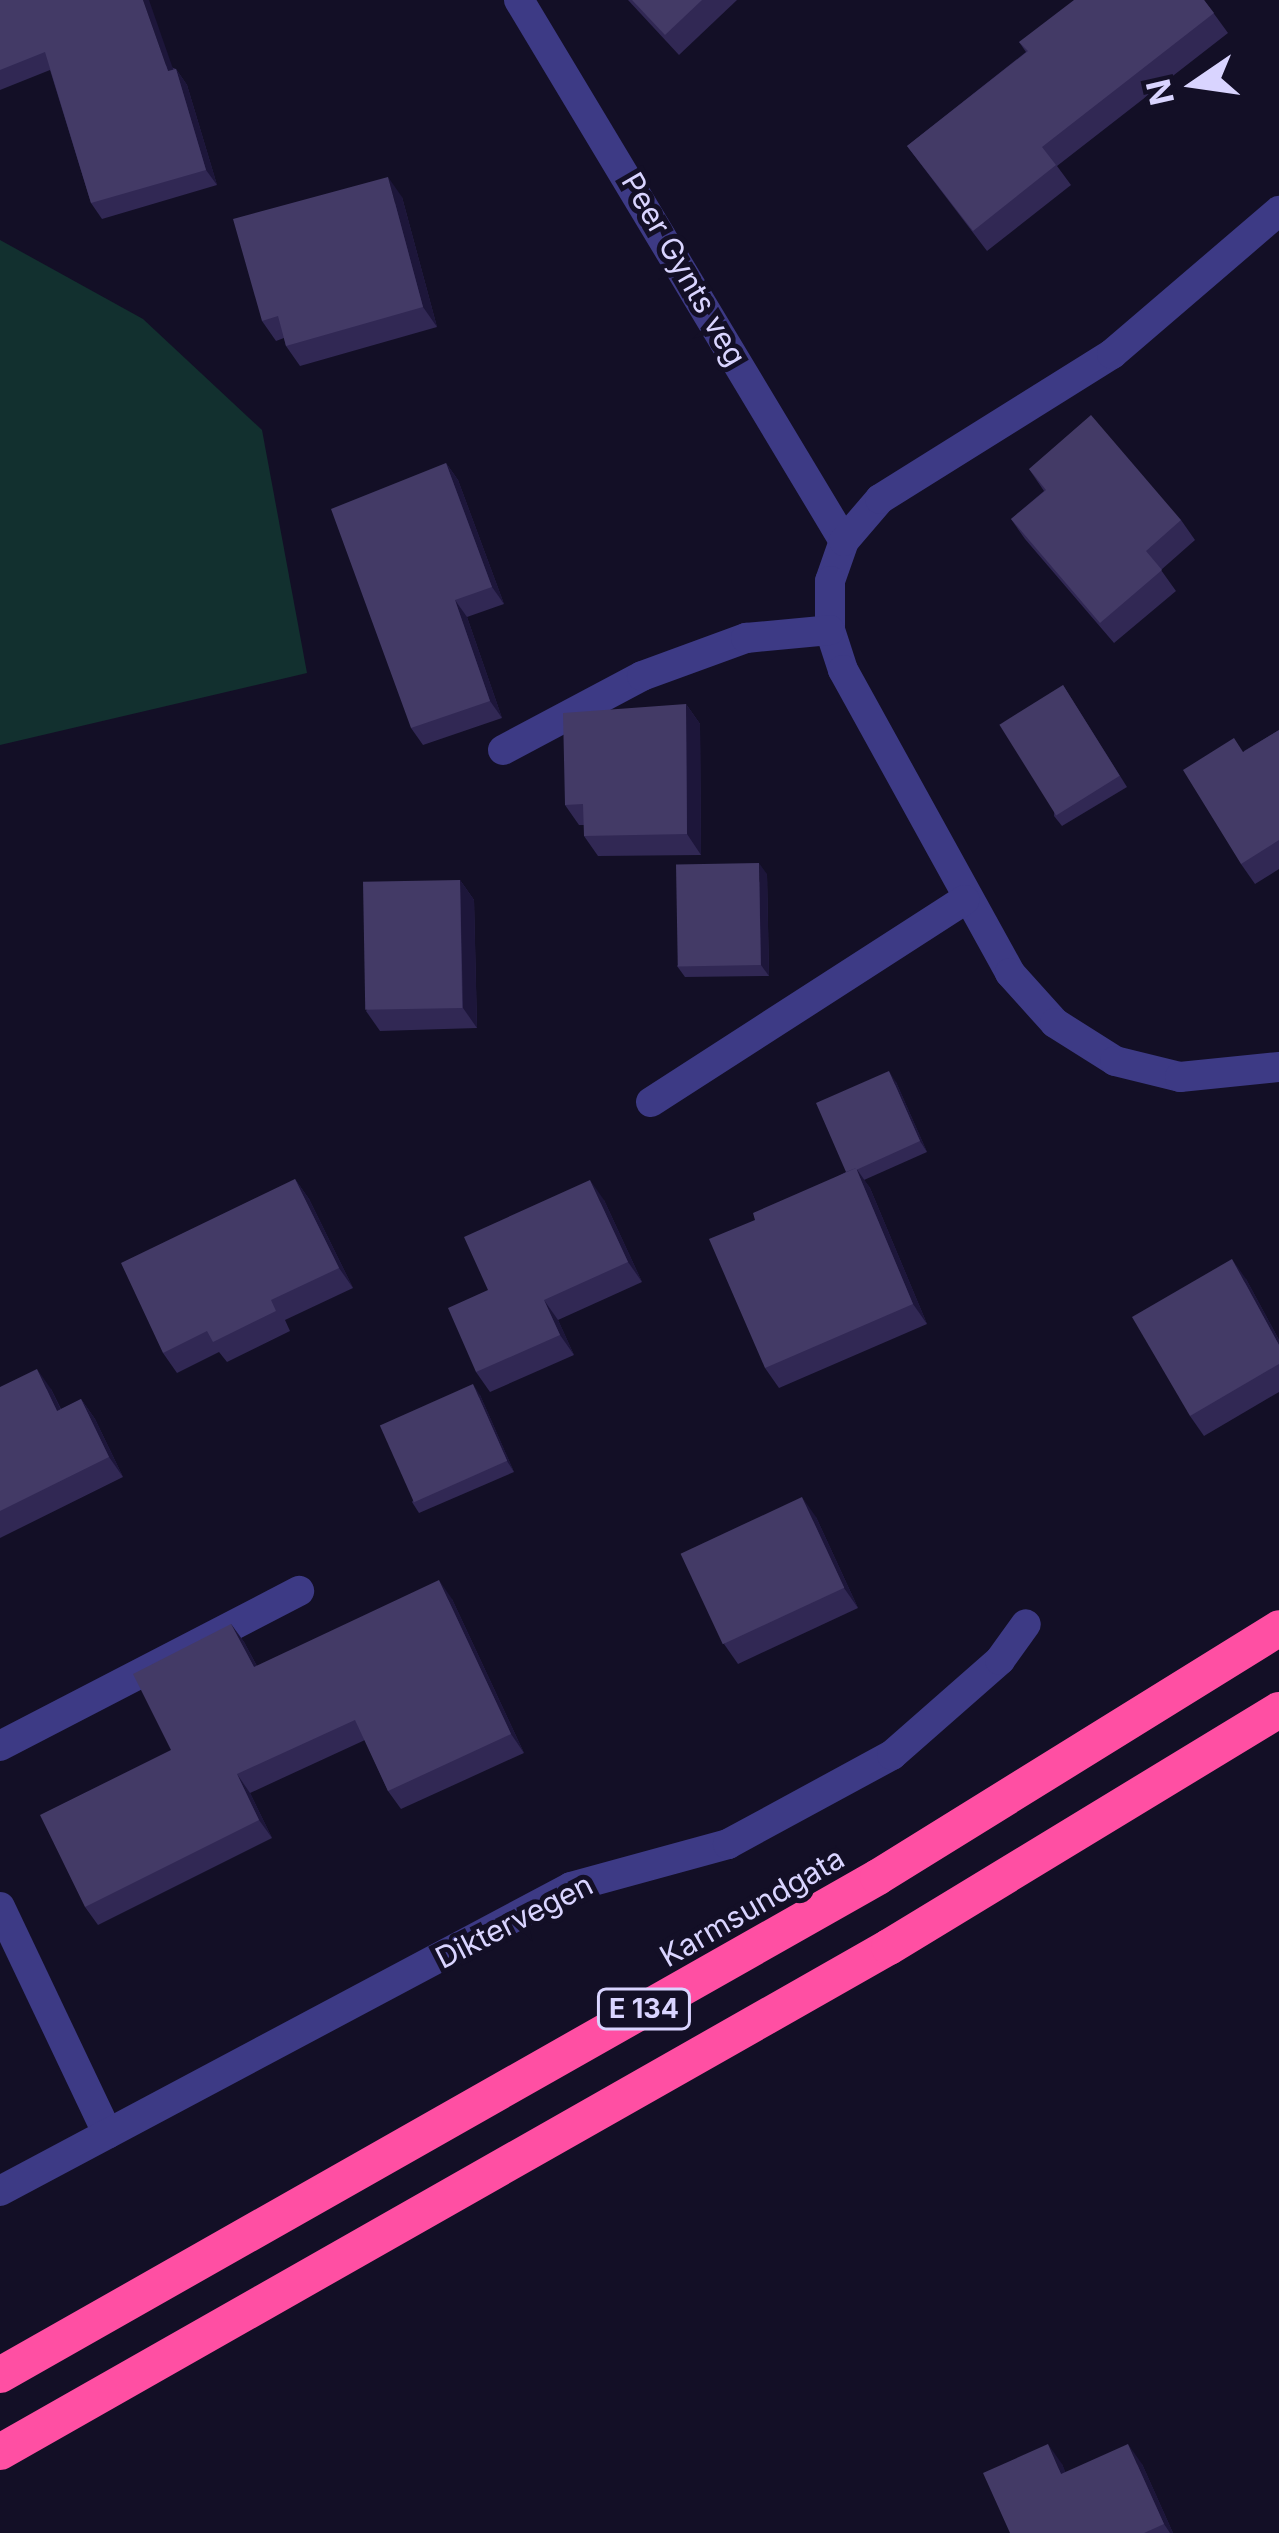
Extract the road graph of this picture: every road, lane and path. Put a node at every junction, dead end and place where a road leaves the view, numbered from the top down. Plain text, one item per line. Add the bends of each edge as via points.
1 (519, 0) edge
2 (1279, 211) edge
3 (844, 541) junction
4 (830, 630) junction
5 (502, 750) dead end
6 (965, 900) junction
7 (1279, 1066) edge
8 (651, 1102) dead end
9 (299, 1591) dead end
10 (1025, 1624) dead end
11 (1279, 1628) edge
12 (1279, 1710) edge
13 (0, 1746) edge
14 (0, 1907) edge
15 (108, 2134) junction
16 (0, 2191) edge
17 (0, 2375) edge
18 (0, 2452) edge

1 - 3 street, Peer Gynts veg
2 - 3 street via 1112,353 880,500
3 - 4 street via 830,581
4 - 5 street via 787,630 642,676
4 - 6 street
6 - 7 street via 1010,973 1055,1023 1115,1060 1180,1077
6 - 8 street
9 - 13 street
10 - 15 street, Diktervegen via 1000,1660 892,1755 728,1844 571,1888
11 - 17 highway, Karmsundgata / E 134 via 878,1877
12 - 18 highway, E 134 via 889,1947
14 - 15 street
15 - 16 street, Diktervegen

